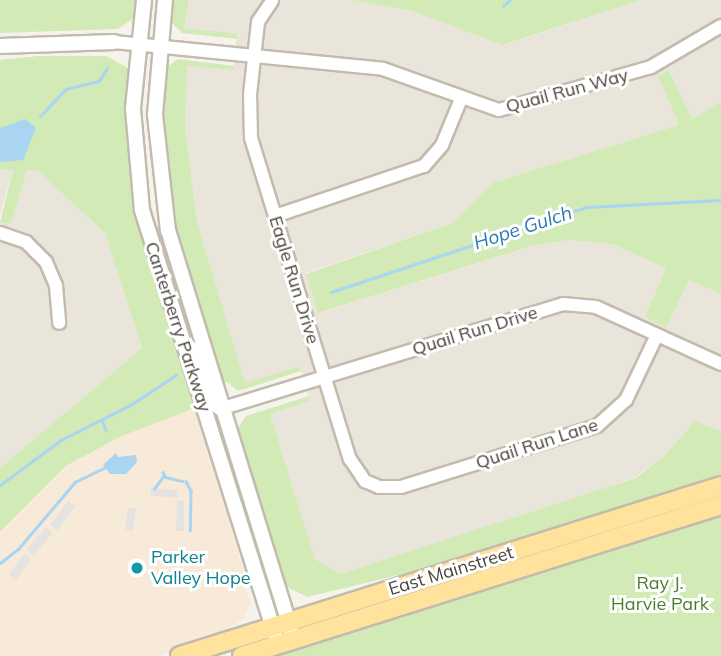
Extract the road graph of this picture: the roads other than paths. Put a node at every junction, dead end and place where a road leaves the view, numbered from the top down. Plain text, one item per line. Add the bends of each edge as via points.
1 (144, 0) edge
2 (165, 0) edge
3 (272, 1) edge
4 (721, 26) edge
5 (114, 42) joint
6 (136, 44) junction
7 (159, 44) junction
8 (0, 46) edge
9 (254, 54) junction
10 (461, 99) junction
11 (275, 216) junction
12 (0, 233) edge
13 (60, 323) dead end
14 (657, 335) junction
15 (184, 341) junction
16 (721, 364) edge
17 (325, 377) junction
18 (224, 409) junction
19 (721, 486) edge
20 (368, 490) joint
21 (721, 505) edge
22 (291, 621) junction
23 (271, 628) junction
24 (285, 643) junction
25 (180, 656) edge
26 (242, 656) edge

1 - 6 street, Canterberry Parkway
2 - 7 street, Canterberry Parkway
3 - 9 street, Eagle Run Drive via 260,17
4 - 10 street, Quail Run Way via 656,65 518,108 494,110
5 - 6 street, Quail Run Way
5 - 8 street
6 - 7 street, Quail Run Way
6 - 15 street, Canterberry Parkway via 133,126 139,194
7 - 9 street, Quail Run Way
7 - 18 street, Canterberry Parkway via 155,115 164,205 180,272
9 - 10 street, Quail Run Way via 388,70
9 - 11 street, Eagle Run Drive via 251,138
10 - 11 street via 439,151 424,166
11 - 17 street, Eagle Run Drive
12 - 13 street via 26,242 46,262 56,286
14 - 16 street, Quail Run Drive
14 - 17 street, Quail Run Drive via 596,307 563,304
14 - 20 street, Quail Run Lane via 626,400 605,422 401,487
15 - 18 street via 196,352 214,406
15 - 23 street, Canterberry Parkway
17 - 18 street, Quail Run Drive
17 - 20 street, Eagle Run Drive via 350,458
18 - 22 street, Canterberry Parkway
19 - 22 main road, East Mainstreet
21 - 24 main road, East Mainstreet
22 - 23 main road, East Mainstreet
22 - 24 street, Canterberry Parkway
23 - 24 street, Canterberry Parkway
23 - 25 main road, East Mainstreet
24 - 26 main road, East Mainstreet

